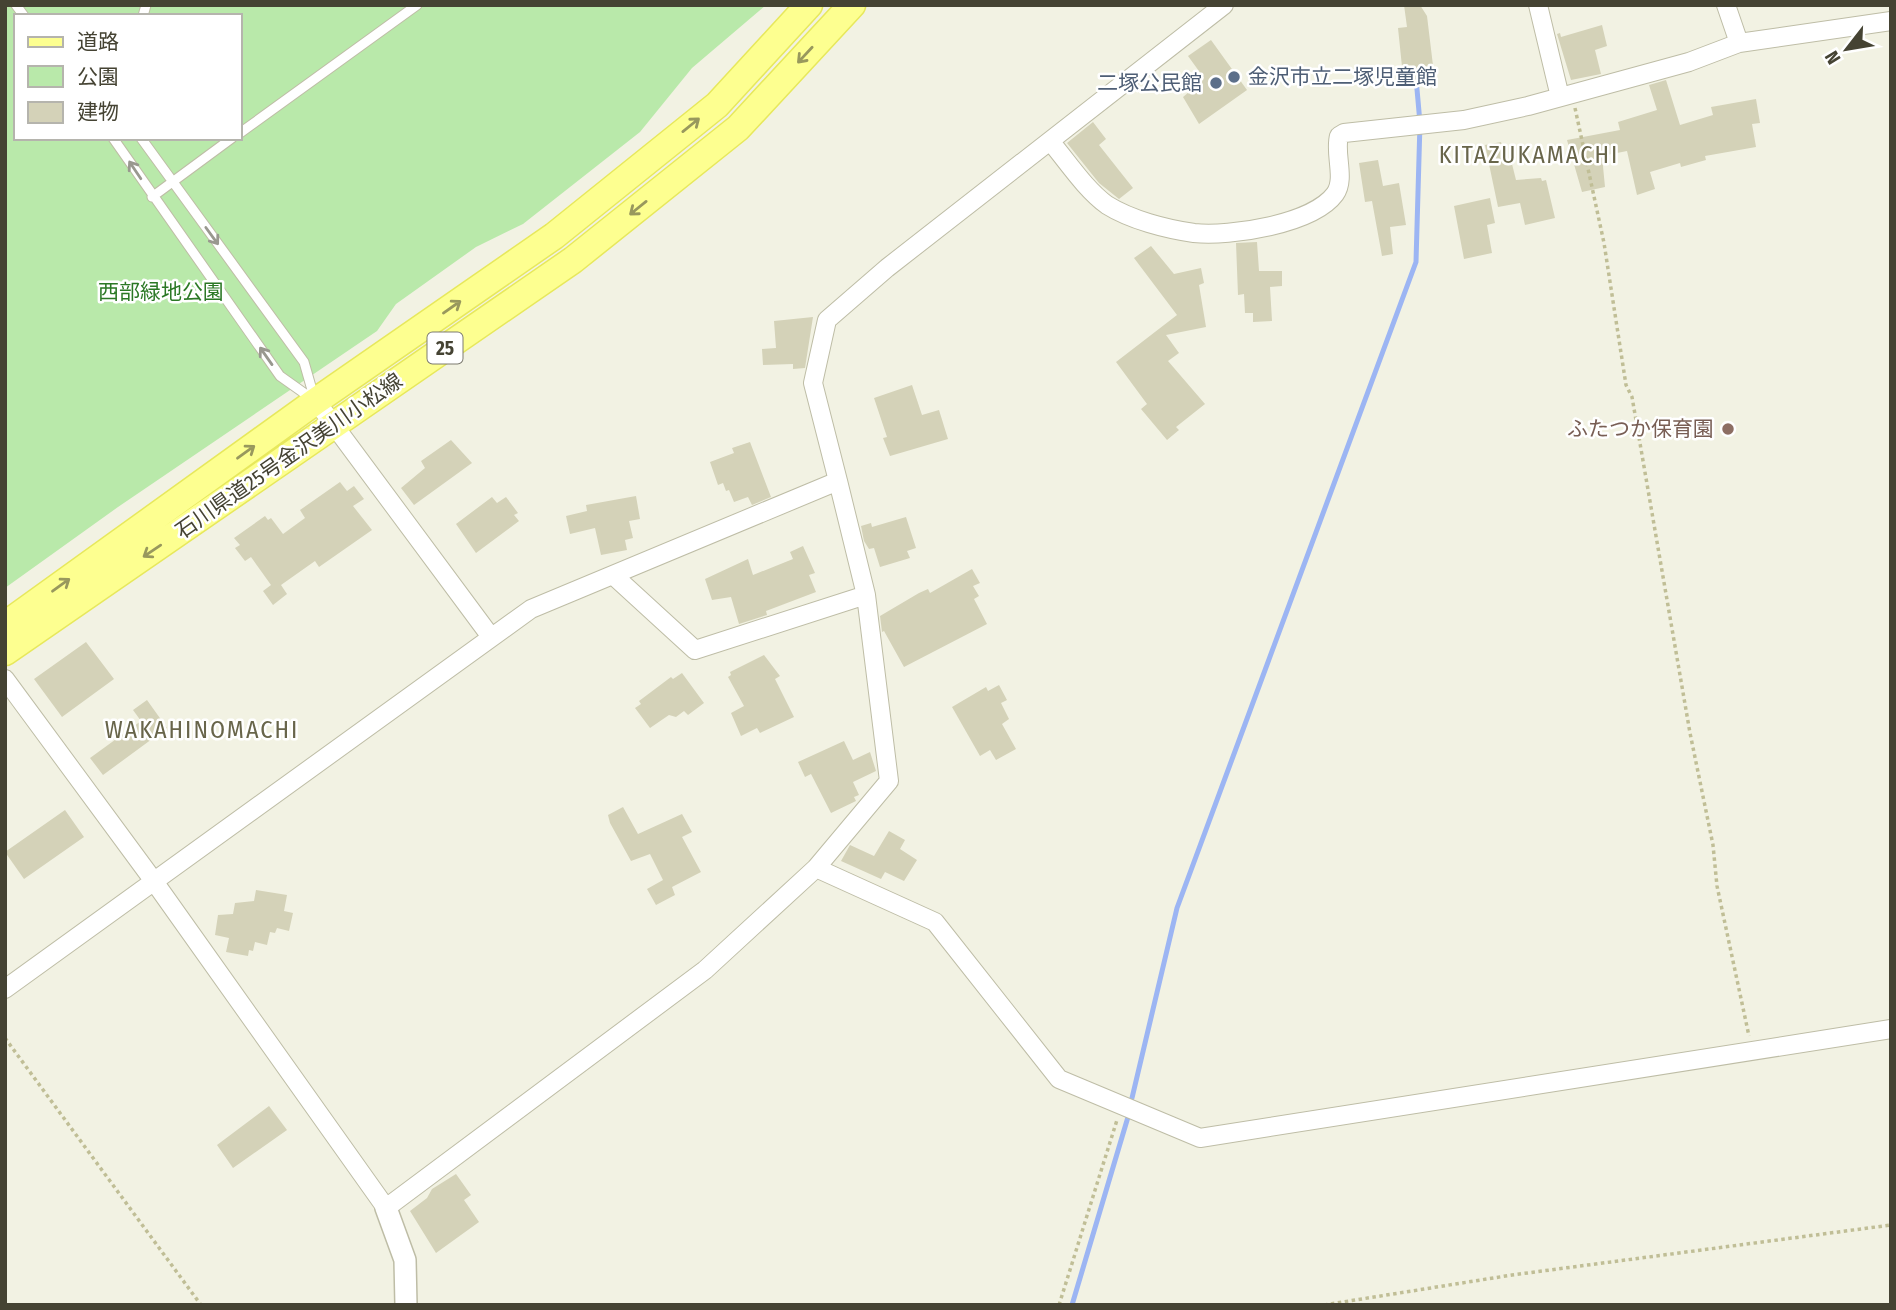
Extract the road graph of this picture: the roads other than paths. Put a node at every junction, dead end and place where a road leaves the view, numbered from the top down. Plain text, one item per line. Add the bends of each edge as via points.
1 (417, 5) edge
2 (809, 5) edge
3 (852, 5) edge
4 (1224, 5) edge
5 (1538, 5) edge
6 (1726, 5) edge
7 (1891, 21) edge
8 (1739, 43) junction
9 (1567, 95) junction
10 (242, 132) edge
11 (114, 140) edge
12 (142, 140) edge
13 (229, 140) edge
14 (1050, 141) junction
15 (172, 181) junction
16 (152, 197) junction
17 (316, 401) junction
18 (333, 427) junction
19 (838, 481) junction
20 (613, 575) junction
21 (866, 594) junction
22 (5, 625) edge
23 (491, 637) junction
24 (5, 652) edge
25 (5, 679) edge
26 (816, 868) junction
27 (153, 880) junction
28 (5, 989) edge
29 (1891, 1029) edge
30 (386, 1208) junction
31 (406, 1305) edge

1 - 10 lane
17 -> 2 main road, 石川県道25号金沢美川小松線 / 25 via 565,227 717,105
3 -> 18 main road, 石川県道25号金沢美川小松線 / 25 via 728,136 573,260
4 - 14 street
5 - 9 street
6 - 8 street
7 - 8 street
8 - 9 street via 1689,62
9 - 14 street via 1464,120 1344,132 1336,145 1337,192 1322,206 1294,220 1264,228 1196,233 1149,223 1108,205
16 -> 11 lane
12 - 15 lane
13 - 15 lane
14 - 19 street via 827,320 813,383
15 - 16 lane
15 -> 17 lane via 304,362
17 -> 16 lane via 280,376
17 - 18 street
22 -> 17 main road, 石川県道25号金沢美川小松線 / 25
18 - 23 street
18 -> 24 main road, 石川県道25号金沢美川小松線 / 25
19 - 20 street
19 - 21 street
20 - 21 street via 695,650
20 - 23 street via 531,609
21 - 26 street via 889,781
23 - 27 street
25 - 27 street
26 - 29 street via 935,922 1059,1079 1200,1138
26 - 30 street via 705,970
27 - 28 street
27 - 30 street
30 - 31 street via 405,1260

